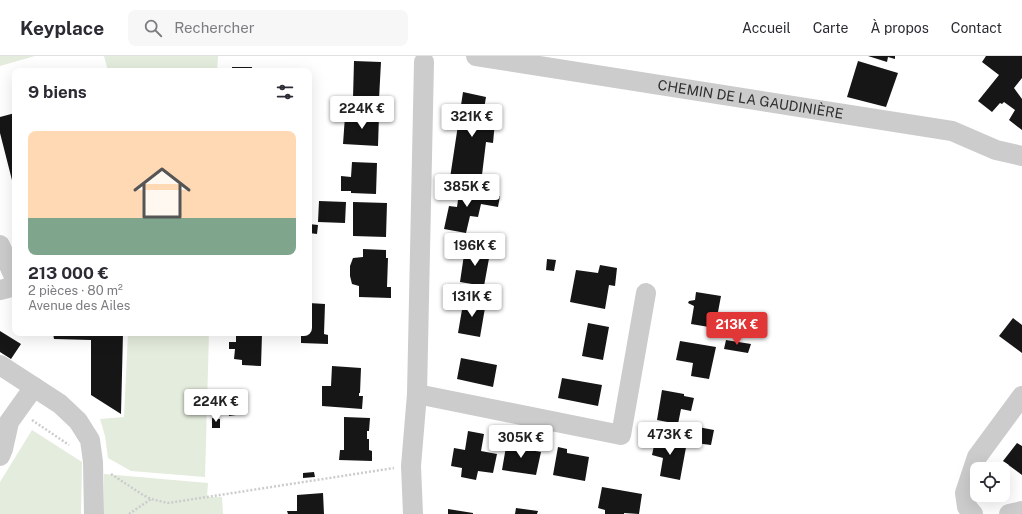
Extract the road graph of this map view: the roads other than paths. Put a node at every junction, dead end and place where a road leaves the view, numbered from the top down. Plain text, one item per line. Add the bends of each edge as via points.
1 (476, 56) edge
2 (423, 58) edge
3 (1022, 156) edge
4 (0, 245) edge
5 (12, 272) edge
6 (12, 287) edge
7 (0, 290) edge
8 (646, 293) dead end
9 (0, 365) edge
10 (34, 387) junction
11 (417, 394) junction
12 (1022, 396) edge
13 (0, 456) edge
14 (1022, 511) edge
15 (94, 514) edge
16 (413, 514) edge
17 (973, 514) edge
18 (1009, 514) edge

1 - 3 street, CHEMIN DE LA GAUDINIÈRE via 952,131 996,150
2 - 11 street
4 - 5 street
6 - 7 street
8 - 11 street via 621,435
9 - 10 street
10 - 13 street via 9,422
10 - 15 street via 60,404 78,421 90,440 94,462
11 - 16 street via 411,466
12 - 17 street via 977,457 965,493 966,506
14 - 18 street

